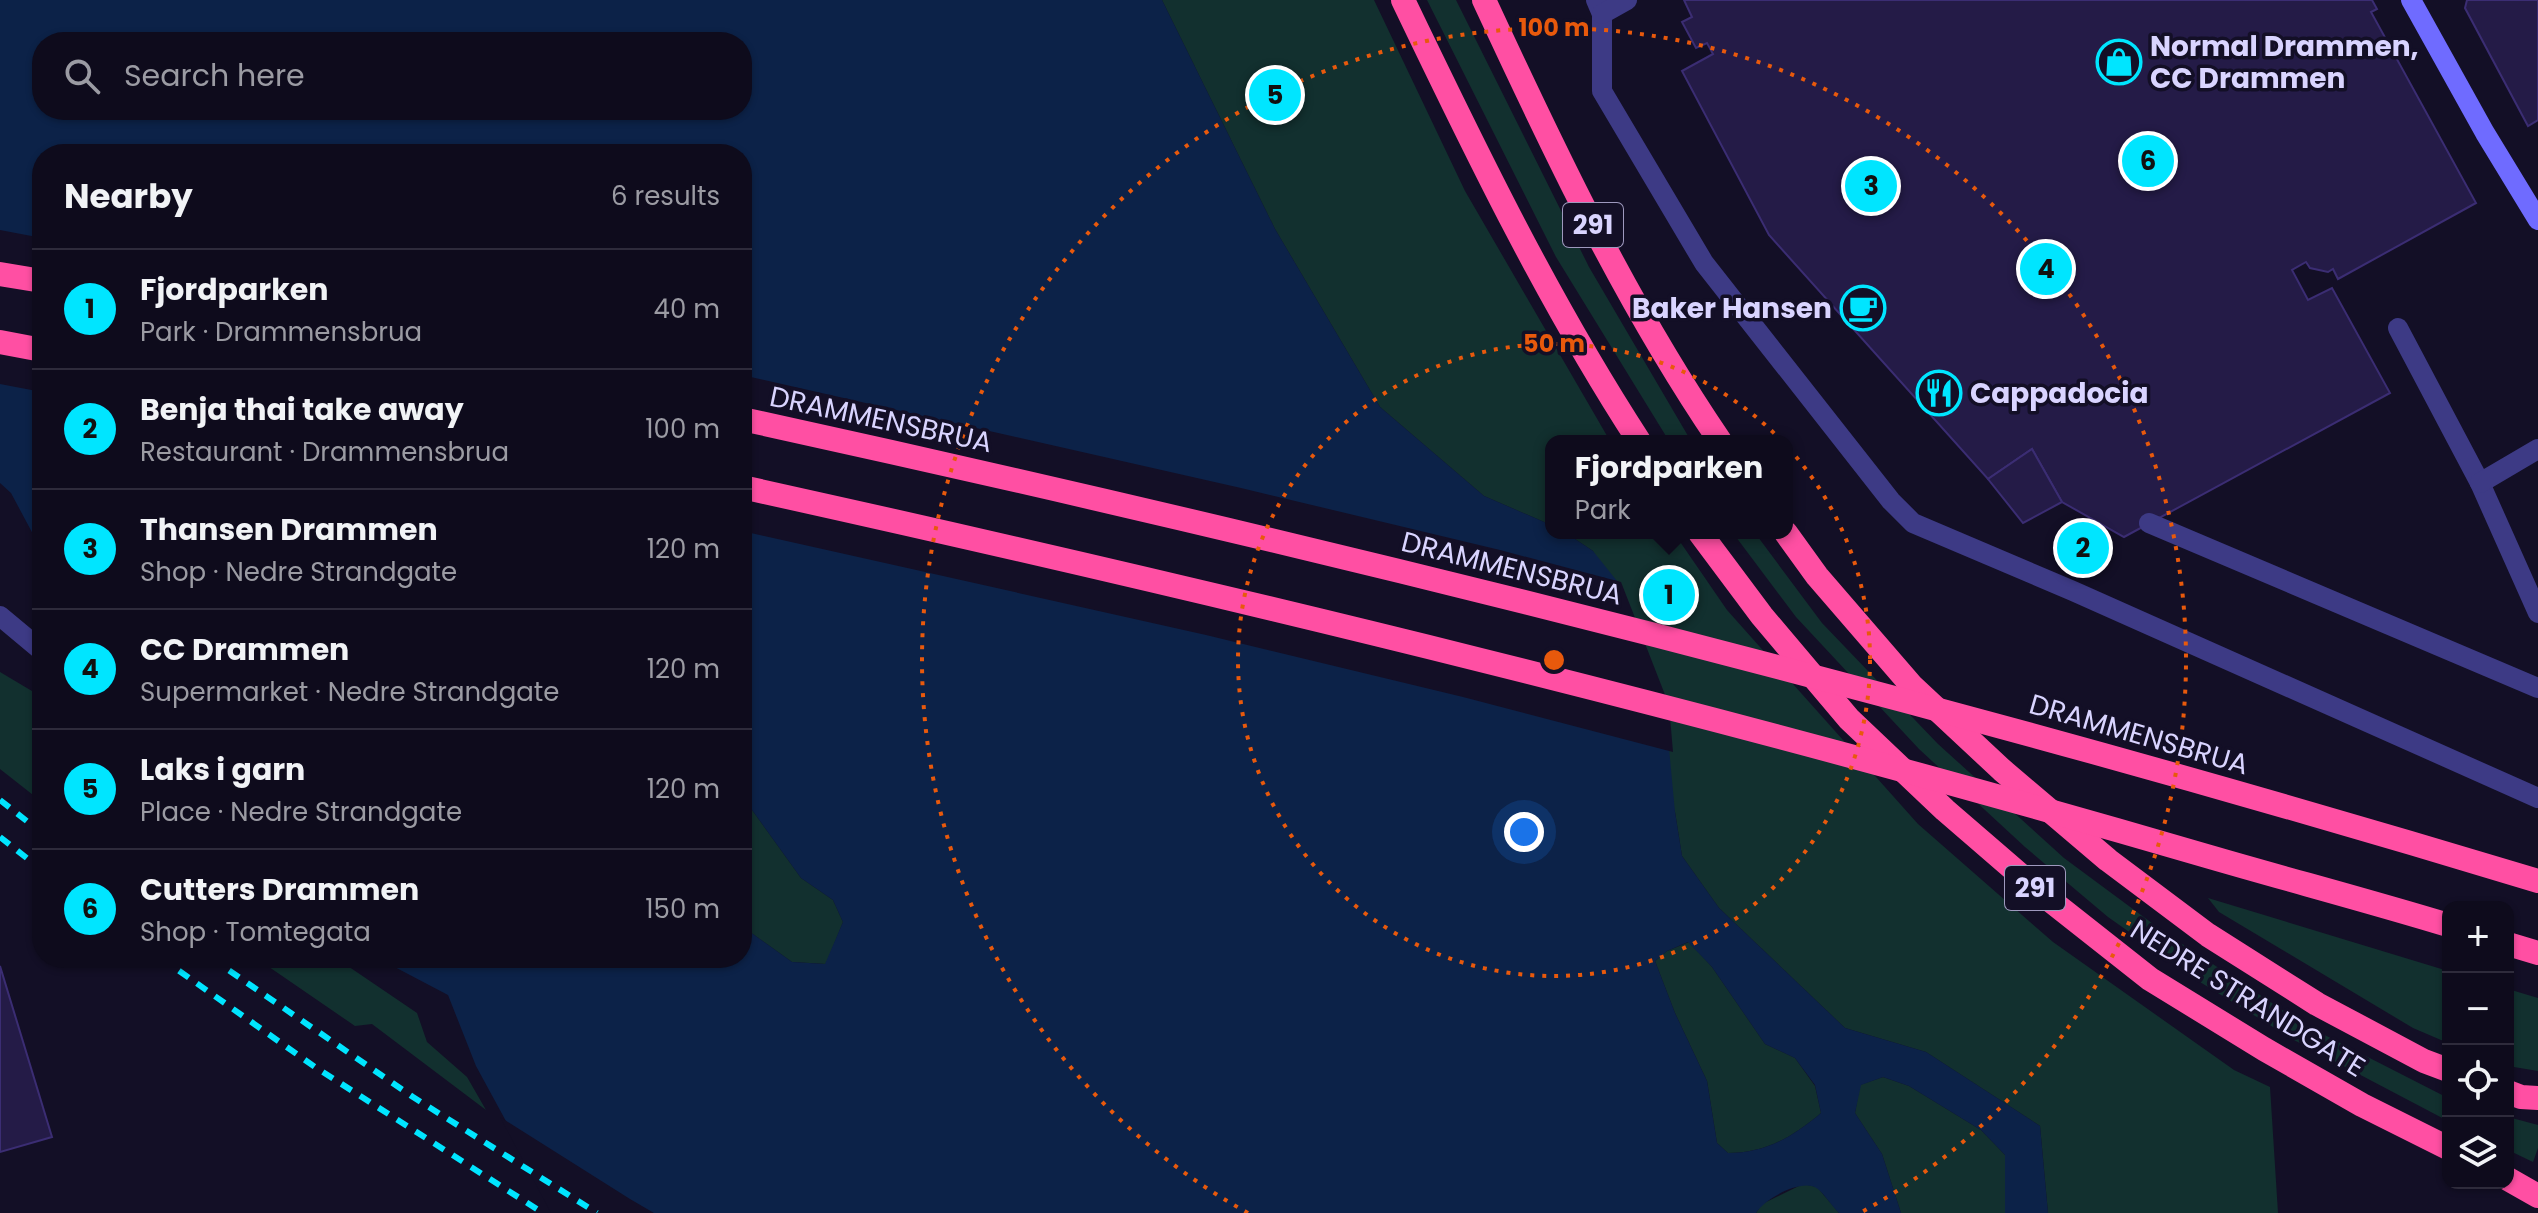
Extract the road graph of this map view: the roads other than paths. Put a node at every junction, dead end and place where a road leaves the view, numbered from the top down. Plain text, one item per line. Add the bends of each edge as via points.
1 (1403, 0) edge
2 (1484, 0) edge
3 (1627, 0) edge
4 (2411, 0) edge
5 (1599, 7) edge
6 (2538, 220) edge
7 (0, 274) edge
8 (32, 279) edge
9 (2398, 328) dead end
10 (0, 342) edge
11 (32, 348) edge
12 (752, 421) edge
13 (1635, 435) edge
14 (1716, 435) edge
15 (2538, 449) edge
16 (2480, 483) junction
17 (752, 489) edge
18 (2149, 523) dead end
19 (1704, 539) edge
20 (1790, 539) edge
21 (2538, 613) edge
22 (0, 616) edge
23 (32, 643) edge
24 (2538, 688) edge
25 (2538, 798) edge
26 (2538, 881) edge
27 (2442, 923) edge
28 (2514, 946) edge
29 (2538, 953) edge
30 (2442, 1068) edge
31 (2514, 1094) edge
32 (2538, 1098) edge
33 (2442, 1145) edge
34 (2514, 1182) edge
35 (2538, 1196) edge

1 - 13 highway, 291 via 1549,289
2 - 14 highway, 291 via 1612,261
3 - 5 lane
4 - 6 street
5 - 25 lane via 1602,91 1704,263 1913,523
7 - 8 highway
9 - 16 lane
10 - 11 highway
12 - 26 highway, DRAMMENSBRUA, bridge via 1482,590 1888,695
15 - 16 lane
16 - 21 lane
17 - 27 highway, bridge via 1468,656 2003,797
18 - 24 lane
19 - 33 highway, NEDRE STRANDGATE / 291 via 1849,719 2041,893 2150,979 2350,1098
20 - 30 highway, NEDRE STRANDGATE / 291 via 1912,686 2108,860 2208,935 2317,1004
22 - 23 lane
28 - 29 highway
31 - 32 highway
34 - 35 highway

